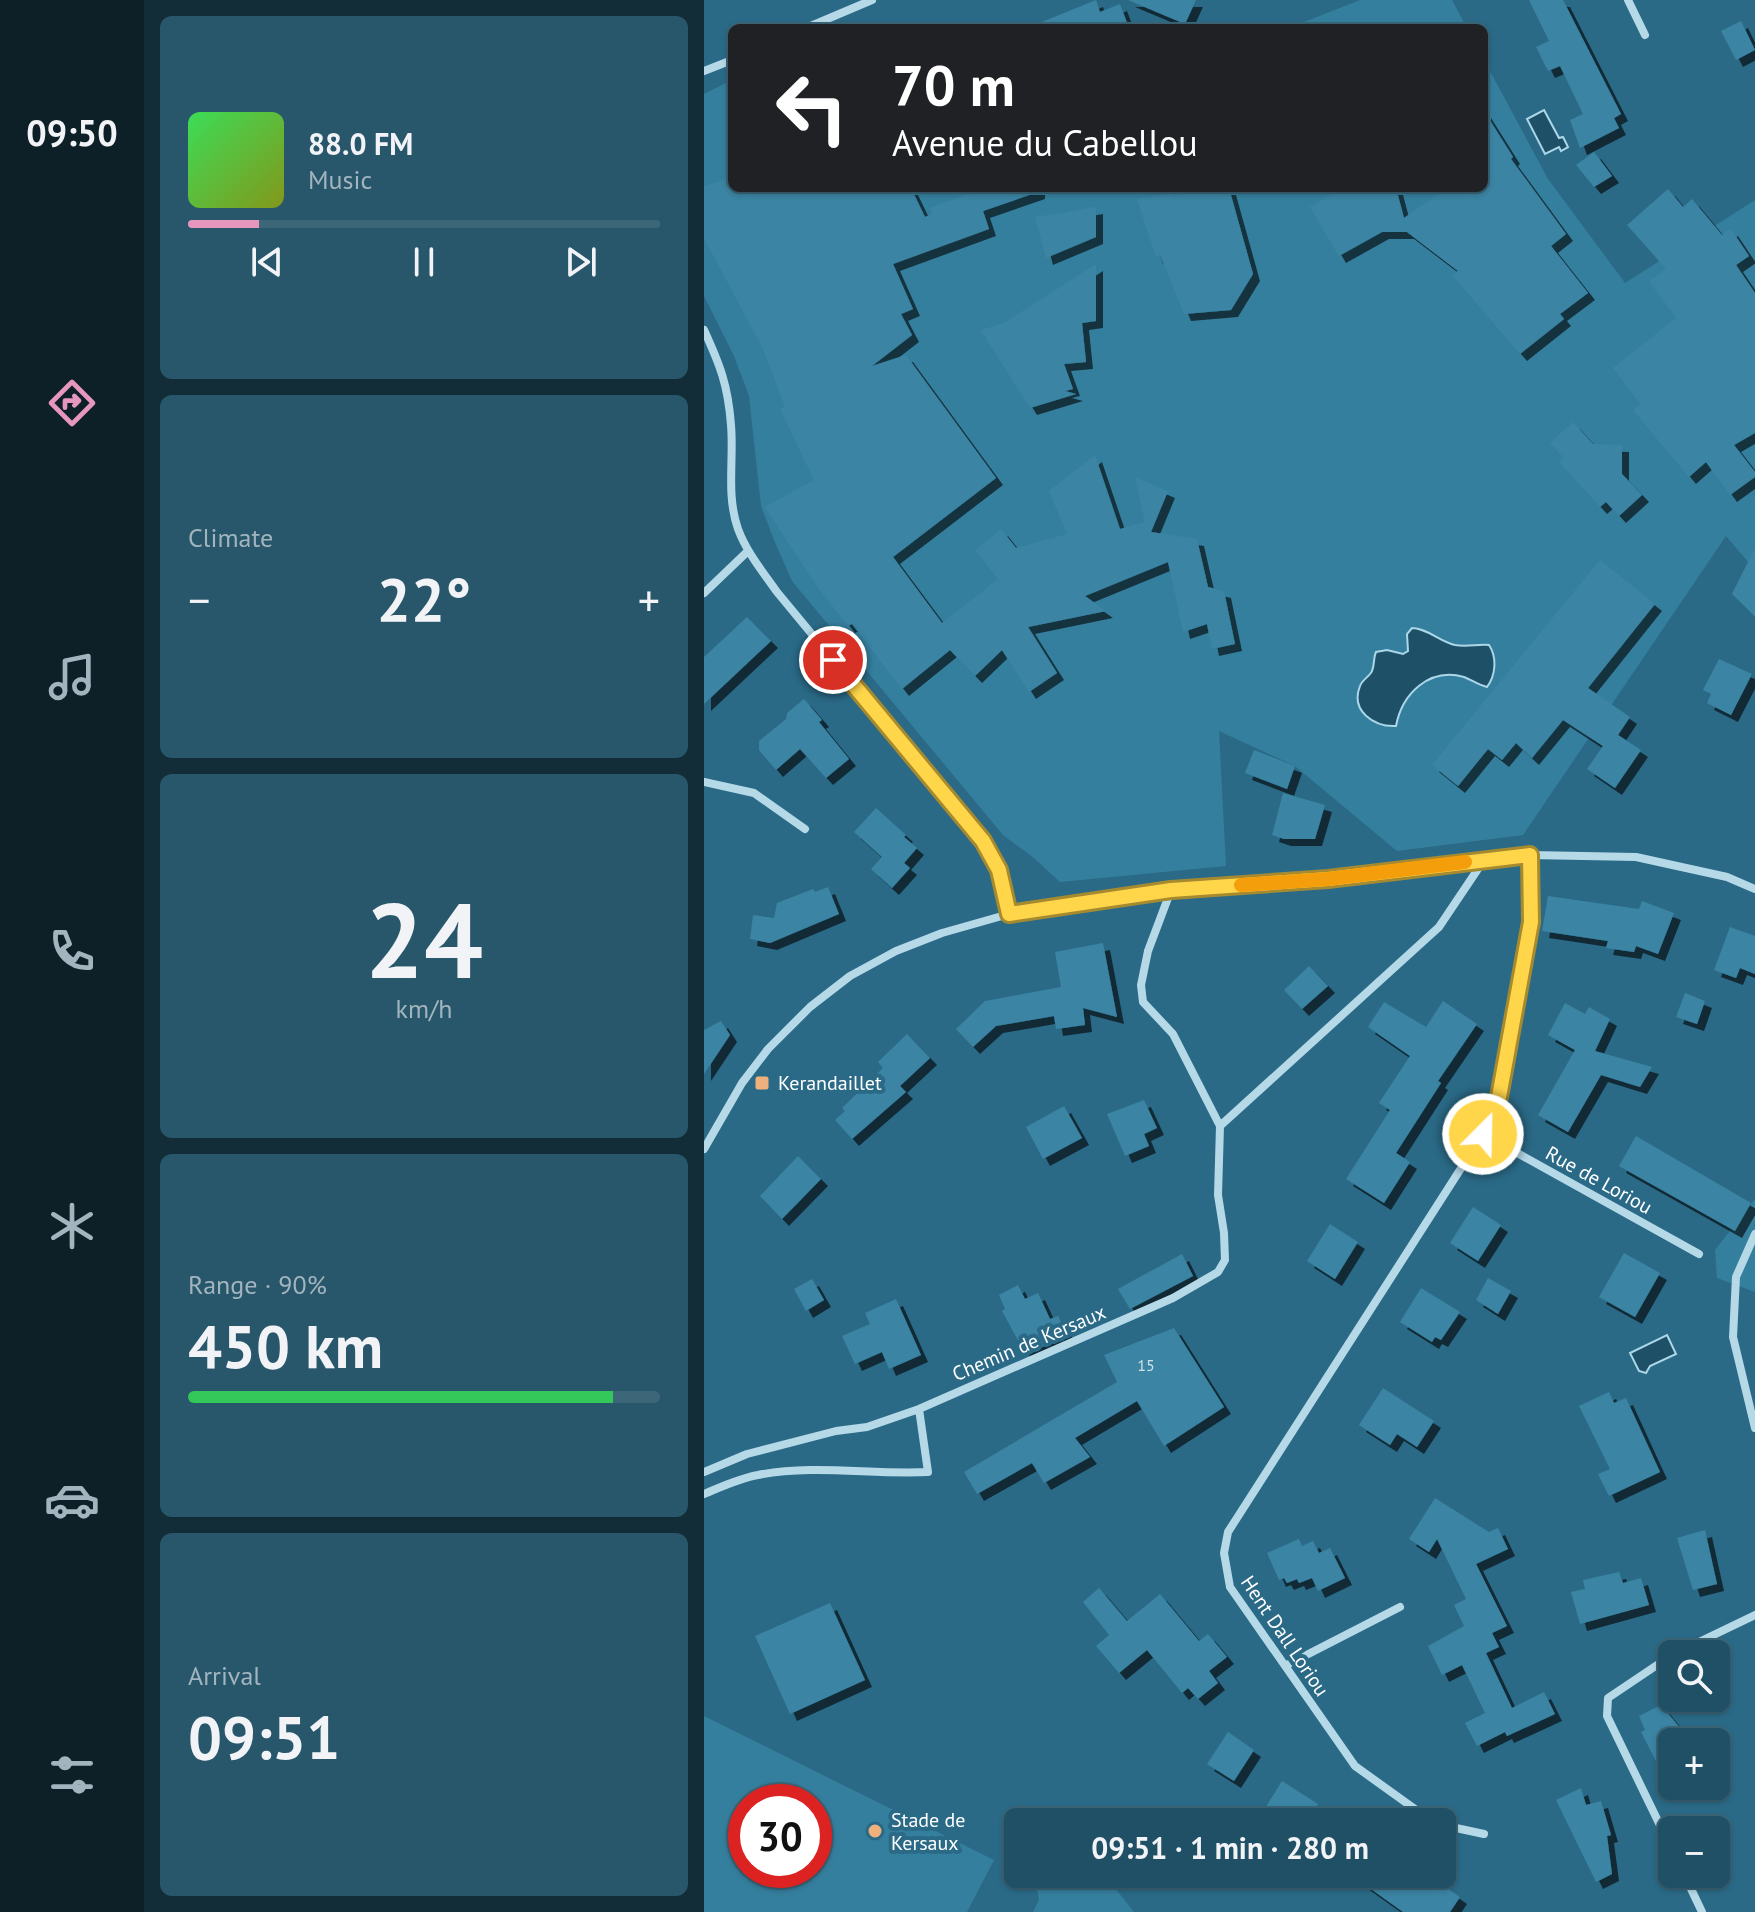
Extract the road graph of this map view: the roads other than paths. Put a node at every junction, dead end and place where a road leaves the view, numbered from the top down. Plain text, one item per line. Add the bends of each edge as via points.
1 (872, 0) edge
2 (1628, 0) edge
3 (815, 24) edge
4 (1645, 35) dead end
5 (728, 62) edge
6 (704, 71) edge
7 (704, 330) edge
8 (748, 551) junction
9 (704, 593) edge
10 (704, 782) edge
11 (805, 829) dead end
12 (1530, 855) junction
13 (1484, 860) junction
14 (1755, 889) edge
15 (1171, 890) junction
16 (1009, 914) junction
17 (1220, 1126) junction
18 (1483, 1134) junction
19 (704, 1149) edge
20 (1755, 1234) edge
21 (1699, 1254) dead end
22 (919, 1409) junction
23 (1755, 1428) edge
24 (704, 1472) edge
25 (704, 1494) edge
26 (1400, 1607) dead end
27 (1755, 1615) edge
28 (1702, 1640) edge
29 (1658, 1664) edge
30 (1285, 1666) junction
31 (1414, 1808) edge
32 (1658, 1821) edge
33 (1456, 1828) edge
34 (1484, 1834) dead end
35 (1691, 1888) edge
36 (1702, 1912) edge

1 - 3 street
2 - 4 street
5 - 6 street
7 - 8 street via 725,377 731,497
8 - 9 street
8 - 16 street via 983,841 999,870
10 - 11 street via 754,793
12 - 13 street
12 - 14 street via 1636,857 1727,877
12 - 18 street via 1531,922 1499,1097
13 - 15 street via 1328,879
13 - 17 street via 1439,927
15 - 16 street
15 - 17 street, Chemin de Kersaux via 1148,951 1143,1002 1173,1034
16 - 19 street via 890,954 810,1007 742,1083
17 - 22 street, Chemin de Kersaux via 1218,1195 1225,1260 1218,1272 1173,1298
18 - 21 street, Rue de Loriou
18 - 30 street, Hent Dall Loriou via 1228,1532 1224,1553 1230,1587
20 - 23 street via 1736,1277 1733,1337
22 - 24 street, Chemin de Kersaux via 867,1427 747,1454
22 - 25 street via 928,1472 811,1469 756,1475
26 - 30 street
27 - 28 street
29 - 32 street via 1608,1698 1607,1716
30 - 31 street, Hent Dall Loriou via 1355,1766
33 - 34 street
35 - 36 street

